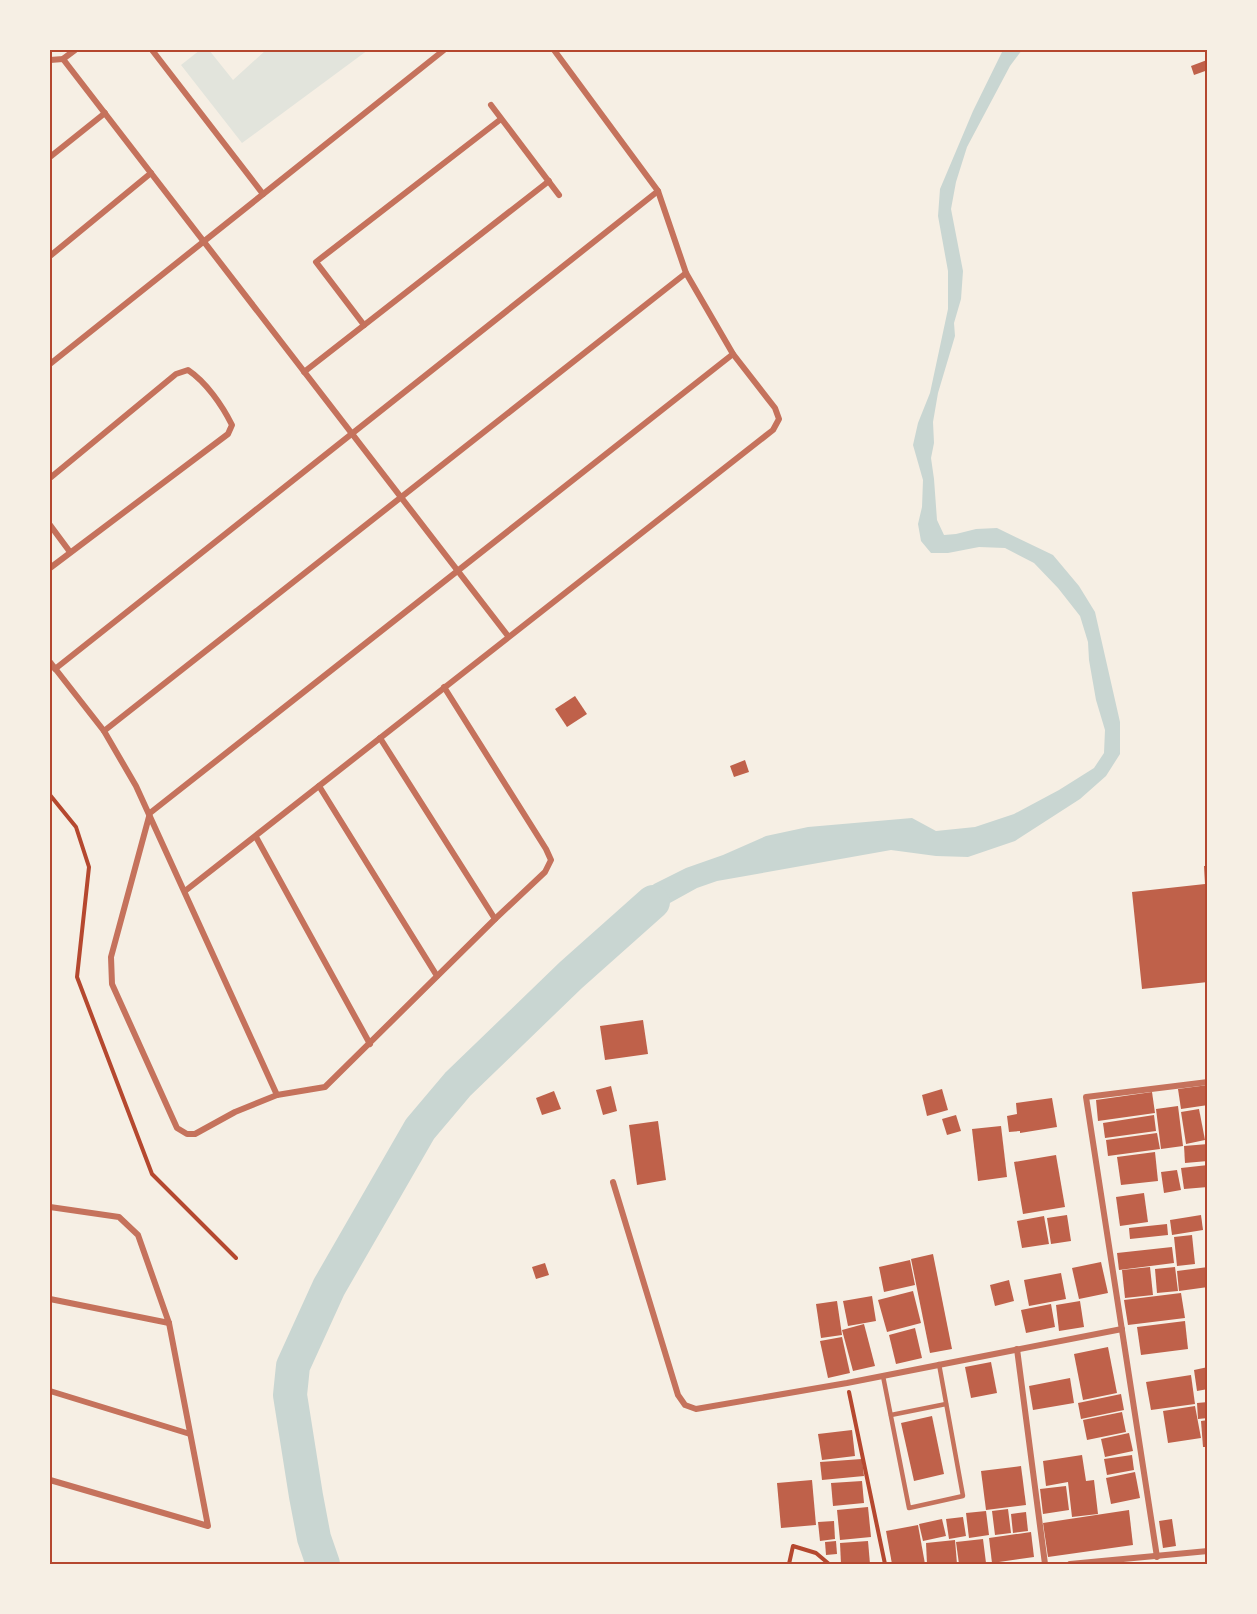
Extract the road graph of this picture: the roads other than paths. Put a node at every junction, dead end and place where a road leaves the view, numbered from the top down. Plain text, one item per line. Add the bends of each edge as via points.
1 (75, 50) edge
2 (152, 50) edge
3 (444, 50) edge
4 (554, 50) edge
5 (63, 59) junction
6 (50, 60) edge
7 (491, 105) dead end
8 (105, 113) junction
9 (501, 119) junction
10 (50, 157) edge
11 (151, 173) junction
12 (549, 181) junction
13 (658, 191) junction
14 (263, 194) junction
15 (560, 195) dead end
16 (204, 241) junction
17 (50, 256) edge
18 (686, 273) junction
19 (364, 325) junction
20 (733, 354) junction
21 (50, 364) edge
22 (304, 372) junction
23 (352, 434) junction
24 (50, 478) edge
25 (401, 497) junction
26 (50, 525) edge
27 (70, 552) junction
28 (50, 568) edge
29 (458, 571) junction
30 (508, 636) junction
31 (50, 662) edge
32 (55, 669) junction
33 (444, 687) junction
34 (104, 731) junction
35 (380, 738) junction
36 (320, 786) junction
37 (150, 813) junction
38 (256, 837) junction
39 (185, 891) junction
40 (495, 919) junction
41 (437, 976) junction
42 (370, 1044) junction
43 (1208, 1082) edge
44 (277, 1095) junction
45 (613, 1182) dead end
46 (50, 1207) edge
47 (50, 1299) edge
48 (169, 1323) junction
49 (1122, 1329) junction
50 (1017, 1348) junction
51 (939, 1364) junction
52 (883, 1376) junction
53 (50, 1391) edge
54 (946, 1404) junction
55 (891, 1415) junction
56 (190, 1434) junction
57 (50, 1480) edge
58 (1208, 1551) edge
59 (1157, 1557) junction
60 (1045, 1564) edge
61 (1070, 1564) edge

1 - 5 street
2 - 14 street
3 - 14 street
4 - 13 street
5 - 6 street
5 - 8 street
7 - 9 street
8 - 10 street
8 - 11 street
9 - 12 street
9 - 19 street via 316,262
11 - 16 street
11 - 17 street
12 - 15 street
12 - 19 street
13 - 18 street
13 - 23 street
14 - 16 street
16 - 21 street
16 - 22 street
18 - 20 street
18 - 25 street
19 - 22 street
20 - 29 street
20 - 30 street via 776,408 779,419 773,430
22 - 23 street
23 - 25 street
23 - 32 street
24 - 27 street via 176,374 188,370 197,376 232,425 228,434
25 - 29 street
25 - 34 street
26 - 27 street
27 - 28 street
29 - 30 street
29 - 37 street
30 - 33 street
31 - 32 street
32 - 34 street
33 - 35 street
33 - 40 street via 551,860 545,872
34 - 37 street
35 - 36 street
35 - 40 street
36 - 38 street
36 - 41 street
37 - 39 street
37 - 44 street via 111,957 112,984 177,1128 195,1134
38 - 39 street
38 - 42 street
39 - 44 street
40 - 41 street
41 - 42 street
42 - 44 street via 325,1087
43 - 49 street via 1086,1097
45 - 52 street via 678,1395 685,1405 696,1409
46 - 48 street via 119,1217 138,1235
47 - 48 street
48 - 56 street
49 - 50 street
49 - 59 street
50 - 51 street
50 - 60 street
51 - 52 street
51 - 54 lane
52 - 55 lane
53 - 56 street
54 - 55 lane
54 - 55 lane via 963,1496 909,1508
56 - 57 street via 208,1526
58 - 59 street
59 - 61 street

